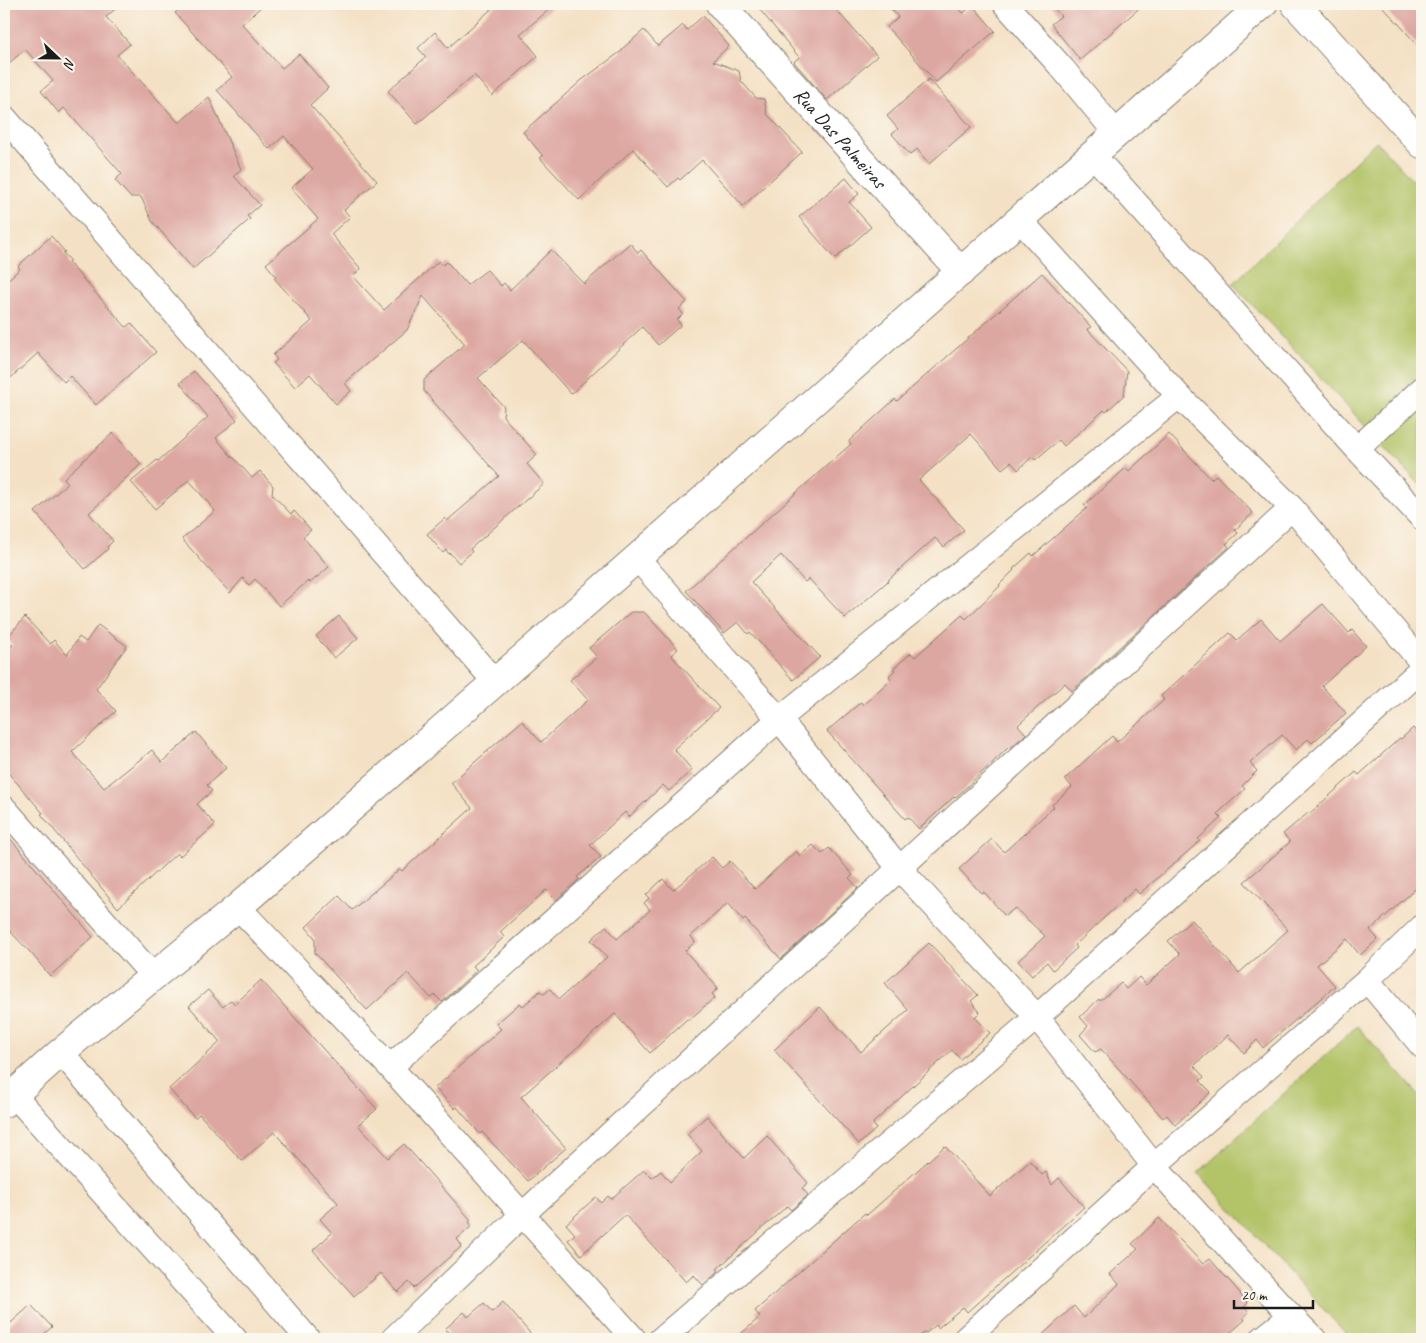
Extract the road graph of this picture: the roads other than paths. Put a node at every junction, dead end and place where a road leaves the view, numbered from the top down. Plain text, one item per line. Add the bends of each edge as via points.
1 (720, 4) edge
2 (1005, 4) edge
3 (1262, 4) edge
4 (1295, 4) edge
5 (4, 116) edge
6 (1116, 133) junction
7 (1422, 144) edge
8 (1092, 154) junction
9 (1020, 220) junction
10 (961, 272) junction
11 (1422, 389) edge
12 (1179, 396) junction
13 (1357, 449) junction
14 (1292, 508) junction
15 (1422, 518) edge
16 (637, 558) junction
17 (1422, 663) edge
18 (1422, 669) edge
19 (495, 682) junction
20 (779, 719) junction
21 (4, 808) edge
22 (900, 868) junction
23 (238, 908) junction
24 (1422, 927) edge
25 (154, 977) junction
26 (1367, 980) junction
27 (1037, 1017) junction
28 (1422, 1046) edge
29 (61, 1052) junction
30 (390, 1067) junction
31 (9, 1099) edge
32 (1154, 1166) junction
33 (522, 1215) junction
34 (1291, 1316) junction
35 (236, 1339) edge
36 (308, 1339) edge
37 (393, 1339) edge
38 (634, 1339) edge
39 (661, 1339) edge
40 (965, 1339) edge
41 (1262, 1339) edge
42 (1314, 1339) edge

1 - 10 street, Rua Das Palmeiras
2 - 6 street
3 - 6 street
4 - 7 street
5 - 19 street
6 - 8 street
8 - 9 street
8 - 13 street
9 - 10 street
9 - 12 street
10 - 16 street
11 - 13 street
12 - 14 street
12 - 20 street
13 - 15 street
14 - 17 street
14 - 22 street
16 - 19 street
16 - 20 street
18 - 27 street
19 - 23 street
20 - 22 street
20 - 30 street
21 - 25 street
22 - 27 street
22 - 33 street
23 - 25 street
23 - 30 street
24 - 26 street
25 - 29 street
26 - 28 street
26 - 32 street
27 - 32 street
27 - 39 street
29 - 31 street
29 - 36 street
30 - 33 street
31 - 35 street
32 - 34 street
32 - 40 street
33 - 37 street
33 - 38 street
34 - 41 street
34 - 42 street

